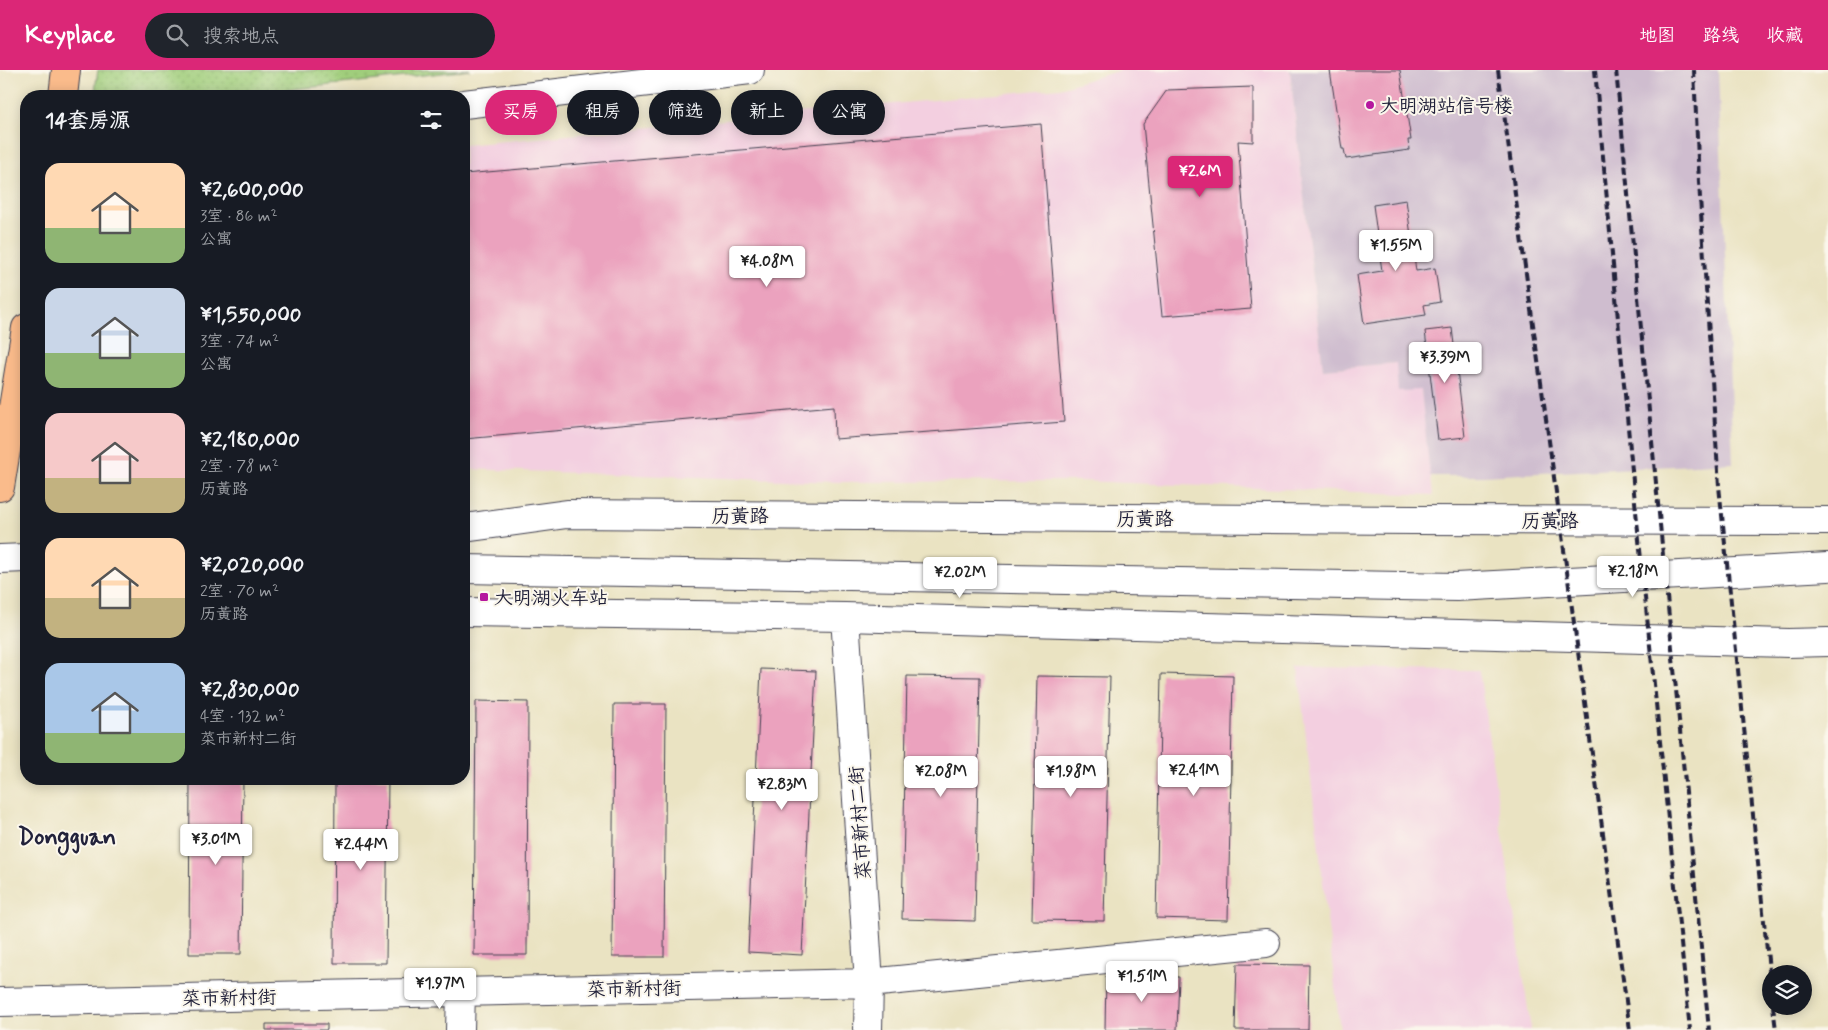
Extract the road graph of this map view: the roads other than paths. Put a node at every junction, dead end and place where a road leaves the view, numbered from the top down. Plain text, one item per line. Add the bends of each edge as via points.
1 (66, 70) edge
2 (750, 70) edge
3 (64, 90) edge
4 (470, 103) edge
5 (20, 365) edge
6 (0, 487) edge
7 (1828, 521) edge
8 (470, 527) edge
9 (20, 558) edge
10 (0, 559) edge
11 (1828, 567) edge
12 (470, 569) edge
13 (470, 612) edge
14 (846, 617) junction
15 (1828, 642) edge
16 (1266, 943) dead end
17 (869, 983) junction
18 (461, 992) junction
19 (0, 1002) edge
20 (460, 1030) edge
21 (868, 1030) edge

1 - 3 main road
2 - 4 street
5 - 6 main road
7 - 8 street, 历黄路 via 567,514
9 - 10 street
11 - 12 street via 1456,587
13 - 14 street
14 - 15 street via 1788,644
14 - 17 street, 菜市新村二街
16 - 17 street, 菜市新村街
17 - 18 street, 菜市新村街
17 - 21 street, 菜市新村二街
18 - 19 street, 菜市新村街
18 - 20 street

